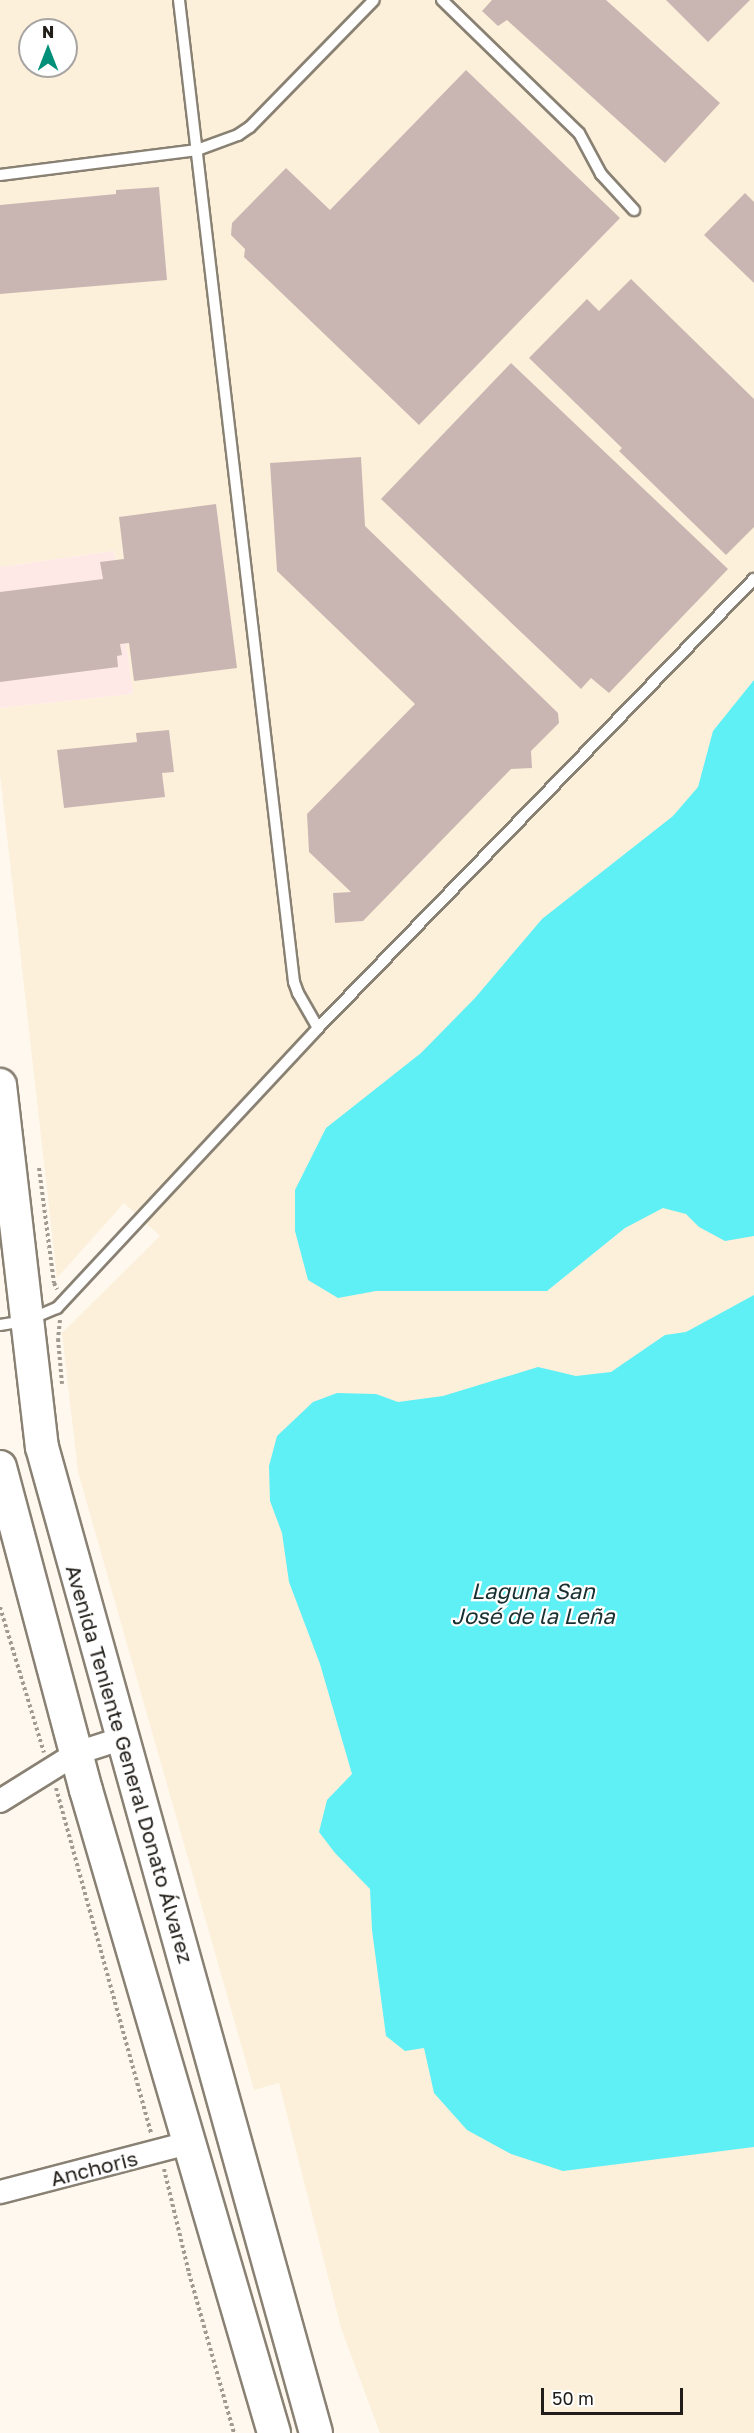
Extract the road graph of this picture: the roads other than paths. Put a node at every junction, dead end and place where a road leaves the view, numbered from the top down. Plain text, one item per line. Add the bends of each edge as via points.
1 (179, 0) edge
2 (374, 0) edge
3 (442, 0) edge
4 (197, 150) junction
5 (0, 175) edge
6 (634, 210) dead end
7 (754, 579) edge
8 (318, 1028) junction
9 (0, 1085) edge
10 (13, 1323) edge
11 (1, 1482) edge
12 (124, 1738) junction
13 (77, 1753) junction
14 (0, 1801) edge
15 (174, 2147) junction
16 (0, 2192) edge
17 (274, 2433) edge
18 (316, 2433) edge

1 - 4 lane
2 - 4 lane via 250,128
3 - 6 lane via 579,133 601,174
4 - 5 lane
4 - 8 lane via 294,982
7 - 8 lane
8 - 10 lane via 57,1308
9 - 10 main road, Avenida Teniente General Donato Álvarez
10 - 12 main road, Avenida Teniente General Donato Álvarez via 42,1447
11 - 13 main road
12 - 13 street
12 - 18 main road, Avenida Teniente General Donato Álvarez
13 - 14 street
13 - 15 main road
15 - 16 street, Anchoris
15 - 17 main road

